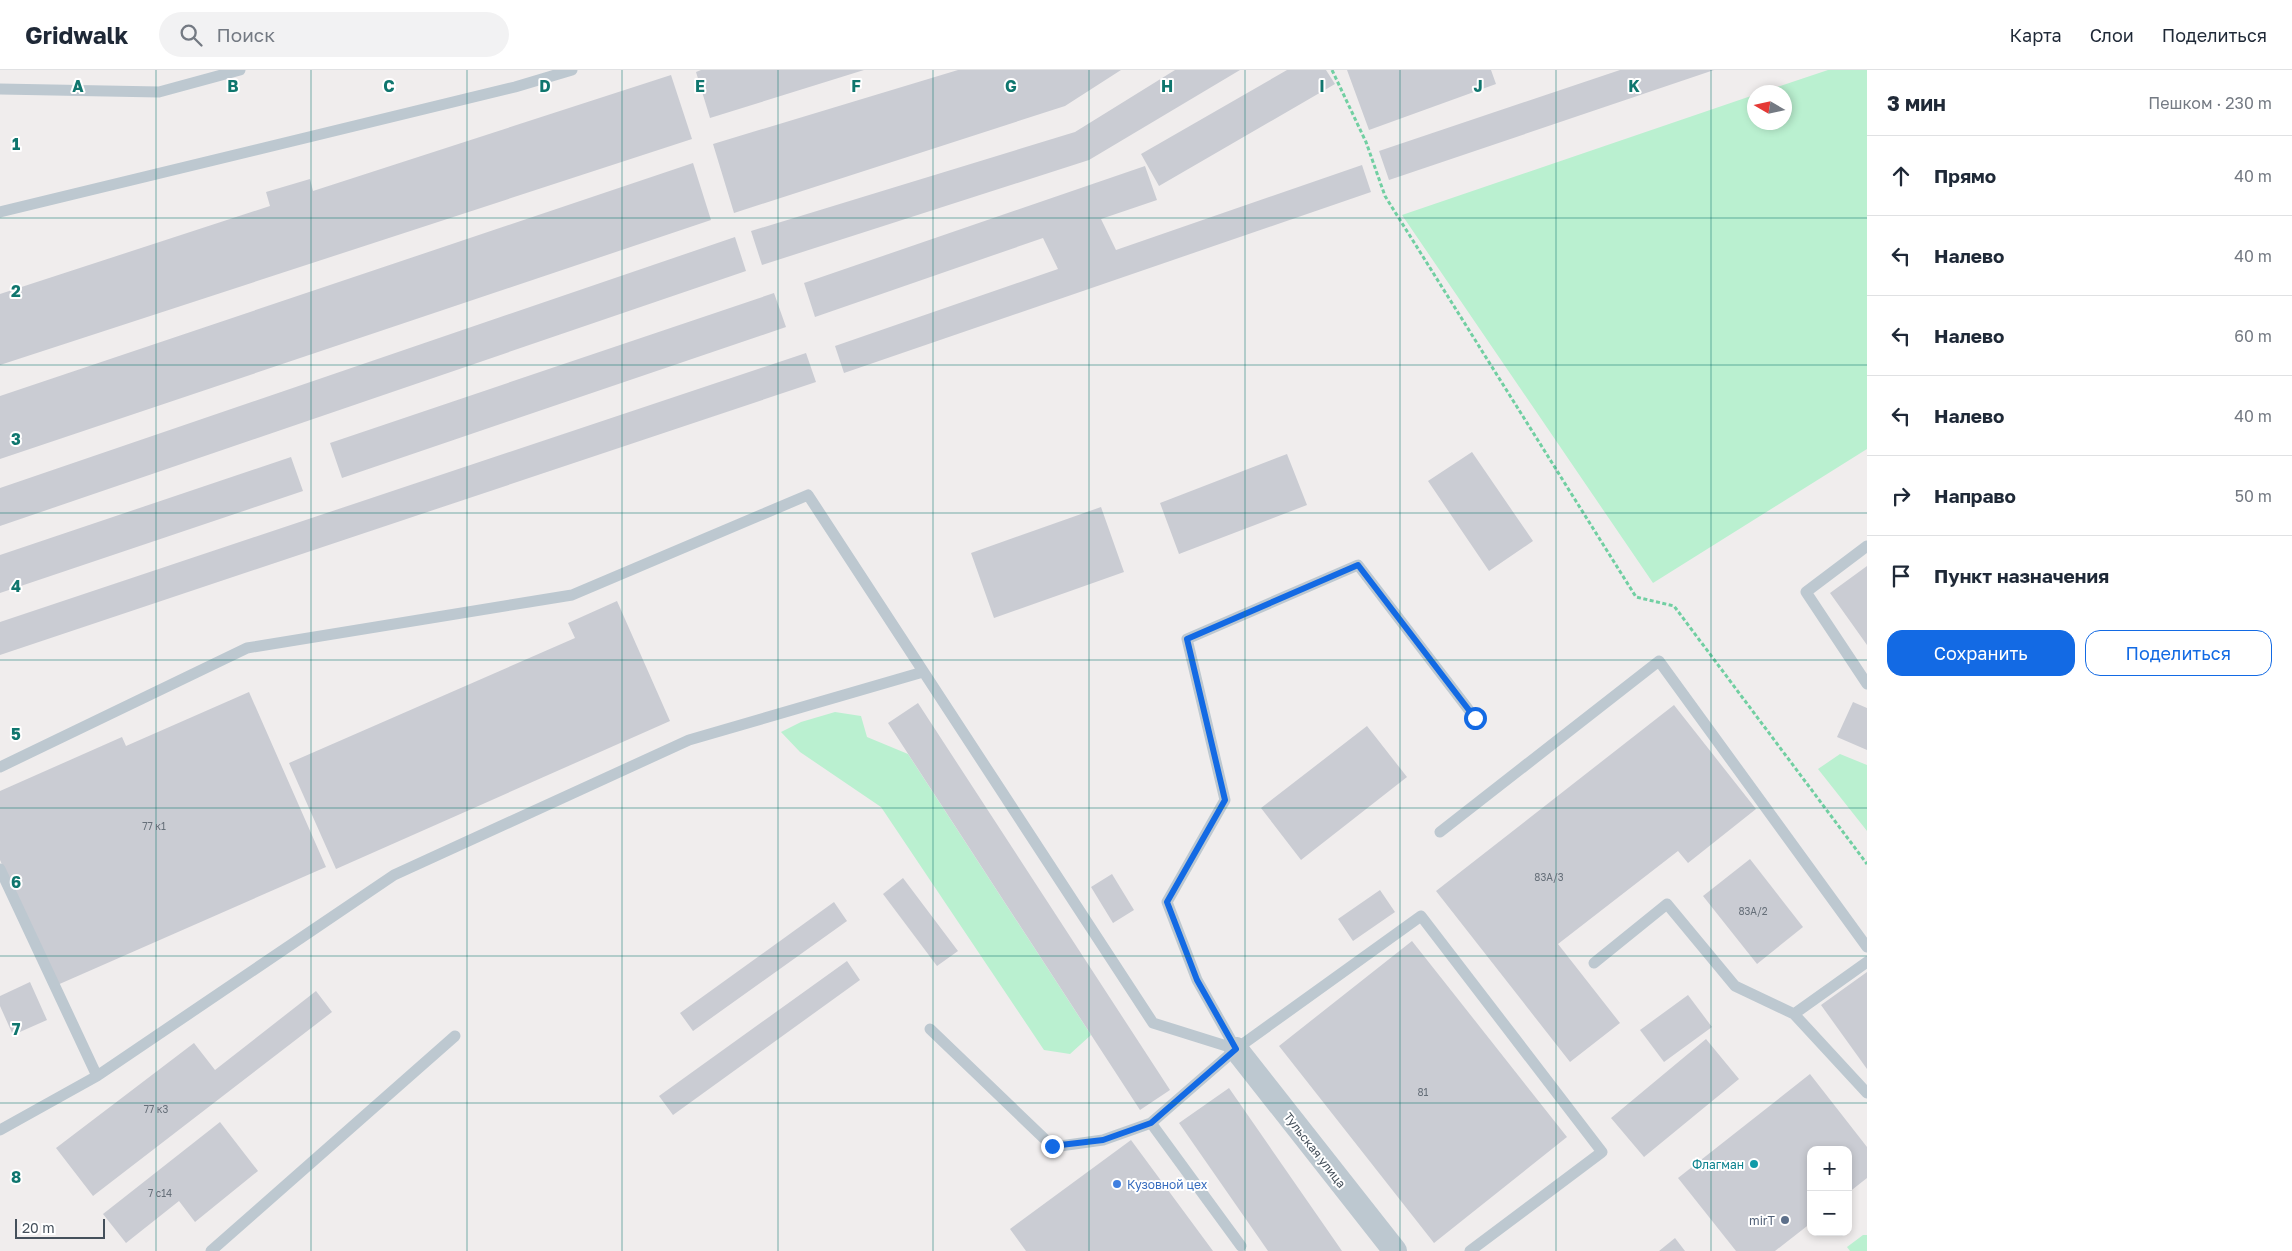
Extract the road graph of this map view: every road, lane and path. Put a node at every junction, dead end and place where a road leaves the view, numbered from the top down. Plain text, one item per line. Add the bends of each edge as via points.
1 (240, 70) edge
2 (572, 70) edge
3 (1332, 70) edge
4 (0, 89) edge
5 (0, 212) edge
6 (1867, 546) edge
7 (923, 672) junction
8 (1867, 684) edge
9 (1475, 718) dead end
10 (0, 767) edge
11 (1440, 832) dead end
12 (1867, 864) edge
13 (0, 870) edge
14 (1867, 947) edge
15 (1867, 962) edge
16 (1594, 963) dead end
17 (1794, 1014) junction
18 (930, 1029) dead end
19 (456, 1036) dead end
20 (1236, 1049) junction
21 (97, 1076) junction
22 (1867, 1093) edge
23 (1151, 1123) junction
24 (0, 1130) edge
25 (1241, 1246) dead end
26 (210, 1251) edge
27 (1395, 1251) edge
28 (1470, 1251) edge

1 - 4 lane via 159,92
2 - 5 lane via 496,92
3 - 12 path via 1366,142 1385,196 1636,596 1674,606
6 - 8 lane via 1806,592
7 - 10 lane via 808,494 572,595 247,648
7 - 20 lane via 1153,1023
7 - 21 lane via 690,740 394,875
9 - 20 lane via 1358,565 1187,639 1225,800 1167,902 1197,980
11 - 14 lane via 1659,661
13 - 21 lane
15 - 17 lane
16 - 17 lane via 1667,904 1735,986
17 - 22 lane
18 - 23 lane via 1052,1146 1103,1140
19 - 26 lane
20 - 23 lane
20 - 27 street, Тульская улица
20 - 28 lane via 1421,916 1602,1152
21 - 24 lane
23 - 25 lane

